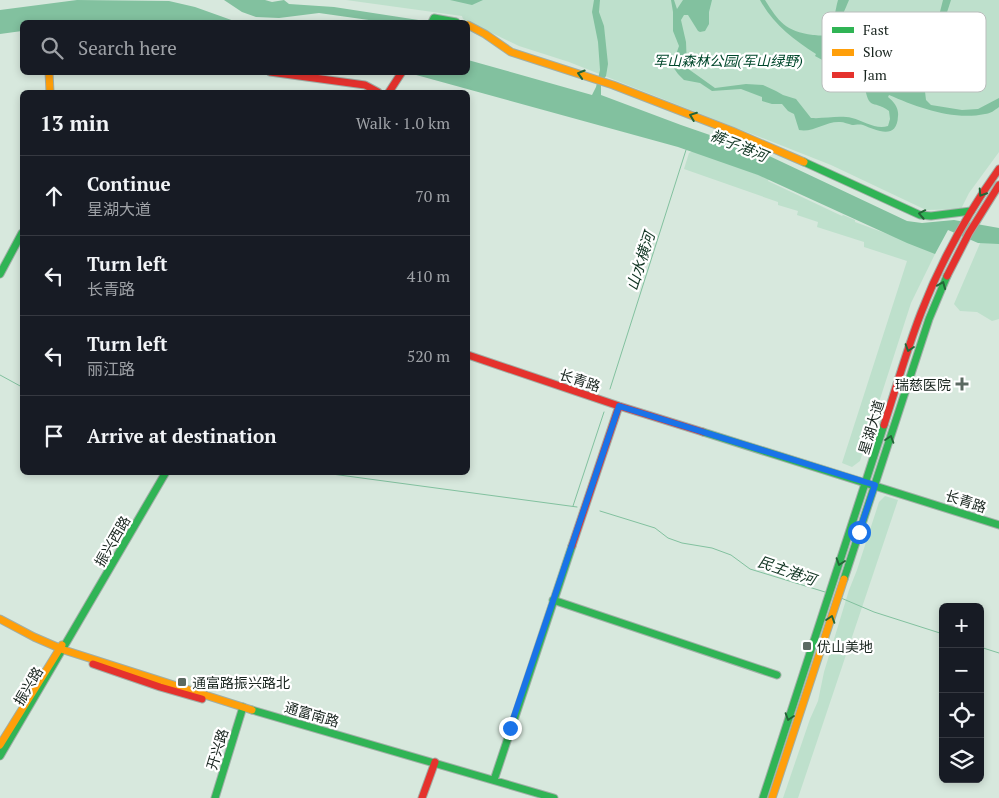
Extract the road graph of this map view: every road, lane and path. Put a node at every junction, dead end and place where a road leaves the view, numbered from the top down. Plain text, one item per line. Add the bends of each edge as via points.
1 (433, 20) edge
2 (445, 20) edge
3 (470, 26) edge
4 (49, 75) edge
5 (292, 75) edge
6 (401, 75) edge
7 (50, 90) edge
8 (375, 90) edge
9 (390, 90) edge
10 (999, 169) edge
11 (999, 185) edge
12 (971, 211) junction
13 (20, 237) edge
14 (0, 274) edge
15 (470, 356) edge
16 (619, 406) junction
17 (164, 475) edge
18 (866, 483) junction
19 (875, 485) junction
20 (999, 525) edge
21 (553, 600) junction
22 (0, 619) edge
23 (61, 651) junction
24 (777, 675) dead end
25 (242, 709) junction
26 (0, 745) edge
27 (0, 756) edge
28 (435, 764) junction
29 (494, 780) junction
30 (215, 798) edge
31 (422, 798) edge
32 (538, 798) edge
33 (554, 798) edge
34 (763, 798) edge
35 (772, 798) edge

1 - 2 street
12 -> 3 street via 920,215 732,131 601,80 511,52
4 - 7 street
5 - 8 street via 366,85
6 - 9 street
10 -> 12 street, 星湖大道
19 -> 11 street, 星湖大道 via 943,282 963,240
12 -> 18 street, 星湖大道 via 935,276
13 - 14 street
15 - 16 street, 长青路
16 - 18 street, 长青路
16 - 21 street
17 - 23 street, 振兴西路
18 - 19 street, 长青路
18 -> 34 street, 星湖大道
19 - 20 street, 长青路
35 -> 19 street, 星湖大道
21 - 24 street
21 - 29 street
22 - 23 street, 通富南路
23 - 25 street, 通富南路 via 160,687
23 - 26 street, 振兴路
23 - 27 street, 振兴路
25 - 28 street, 通富南路
25 - 30 street, 开兴路
28 - 29 street, 通富南路
28 - 31 street
28 - 32 street, 通富南路
29 - 33 street, 通富南路

